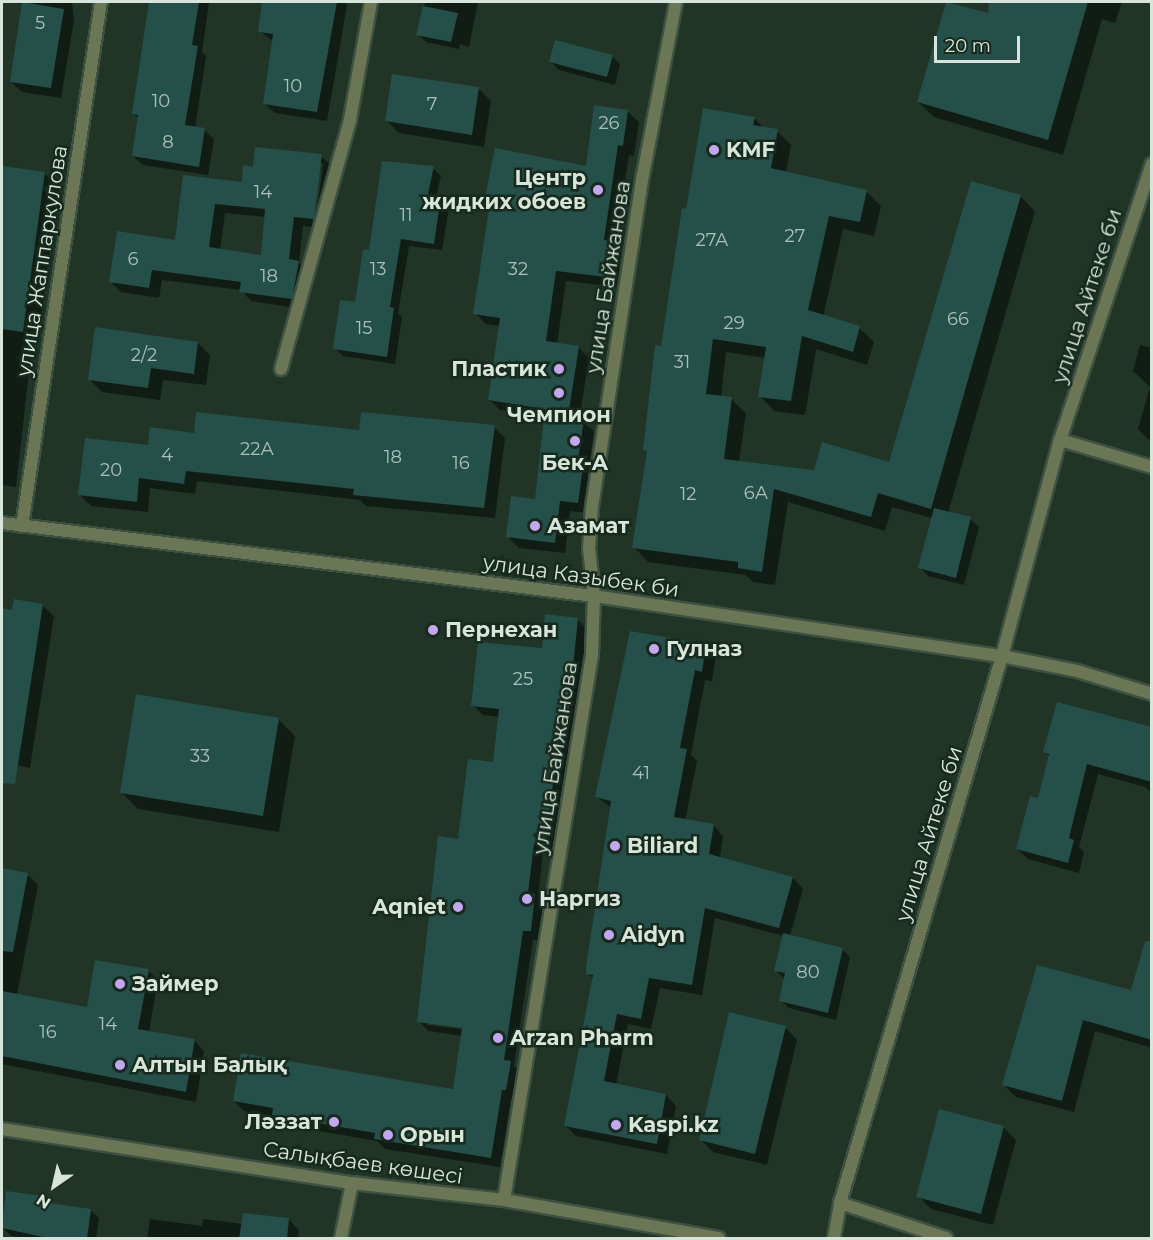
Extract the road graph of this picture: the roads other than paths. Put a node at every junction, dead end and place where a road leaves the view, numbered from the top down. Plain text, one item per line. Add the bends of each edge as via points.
1 (101, 2) edge
2 (371, 2) edge
3 (676, 2) edge
4 (1152, 164) edge
5 (281, 369) dead end
6 (1060, 440) junction
7 (1152, 466) edge
8 (2, 523) edge
9 (22, 526) junction
10 (594, 597) junction
11 (1002, 656) junction
12 (1152, 694) edge
13 (2, 1129) edge
14 (352, 1183) junction
15 (504, 1200) junction
16 (840, 1203) junction
17 (341, 1239) edge
18 (718, 1239) edge
19 (834, 1239) edge
20 (946, 1239) edge

1 - 9 street, улица Жаппаркулова
2 - 5 street via 350,120
3 - 10 street, улица Байжанова via 643,175 592,507 589,548
4 - 6 street, улица Айтеке би
6 - 7 street
6 - 11 street, улица Айтеке би
8 - 9 street, улица Казыбек би
9 - 10 street, улица Казыбек би
10 - 11 street, улица Казыбек би
10 - 15 street, улица Байжанова via 592,655
11 - 12 street, улица Казыбек би via 1077,671
11 - 16 street, улица Айтеке би
13 - 14 street, Салықбаев көшесі
14 - 15 street, Салықбаев көшесі
14 - 17 street
15 - 18 street, Салықбаев көшесі
16 - 19 street, улица Айтеке би
16 - 20 street

